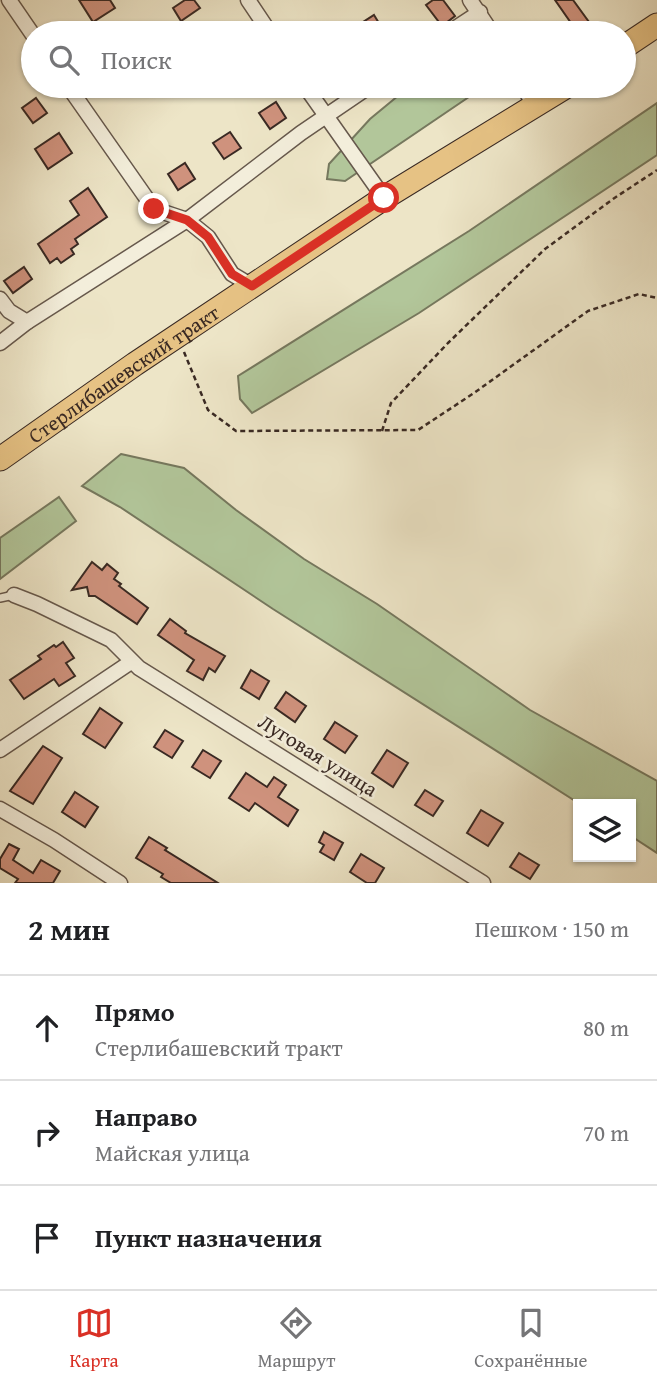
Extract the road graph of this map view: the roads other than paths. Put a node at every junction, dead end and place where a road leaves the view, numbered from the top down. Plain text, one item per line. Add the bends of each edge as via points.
1 (9, 0) edge
2 (248, 0) edge
3 (475, 6) edge
4 (23, 21) edge
5 (262, 21) edge
6 (460, 21) edge
7 (484, 21) edge
8 (657, 25) edge
9 (636, 39) edge
10 (76, 98) edge
11 (313, 98) edge
12 (352, 98) edge
13 (530, 98) edge
14 (549, 98) edge
15 (535, 107) junction
16 (325, 116) junction
17 (384, 198) junction
18 (187, 220) junction
19 (252, 286) junction
20 (0, 299) edge
21 (27, 322) junction
22 (0, 343) edge
23 (0, 459) edge
24 (7, 597) edge
25 (131, 662) junction
26 (0, 750) edge
27 (0, 809) edge
28 (120, 883) edge
29 (483, 883) edge

1 - 4 street
2 - 5 street
3 - 6 street
3 - 7 street
8 - 9 main road
10 - 18 street via 154,209
11 - 16 street
12 - 16 street
13 - 15 street
14 - 15 main road, Стерлибашевский тракт
15 - 17 main road, Стерлибашевский тракт
16 - 17 street
16 - 18 street
17 - 19 main road, Стерлибашевский тракт
18 - 19 street via 208,237 232,274
18 - 21 street
19 - 23 main road, Стерлибашевский тракт
20 - 21 street via 9,312
21 - 22 street
24 - 25 street, Луговая улица via 37,604 111,640
25 - 26 street
25 - 29 street, Луговая улица
27 - 28 street

